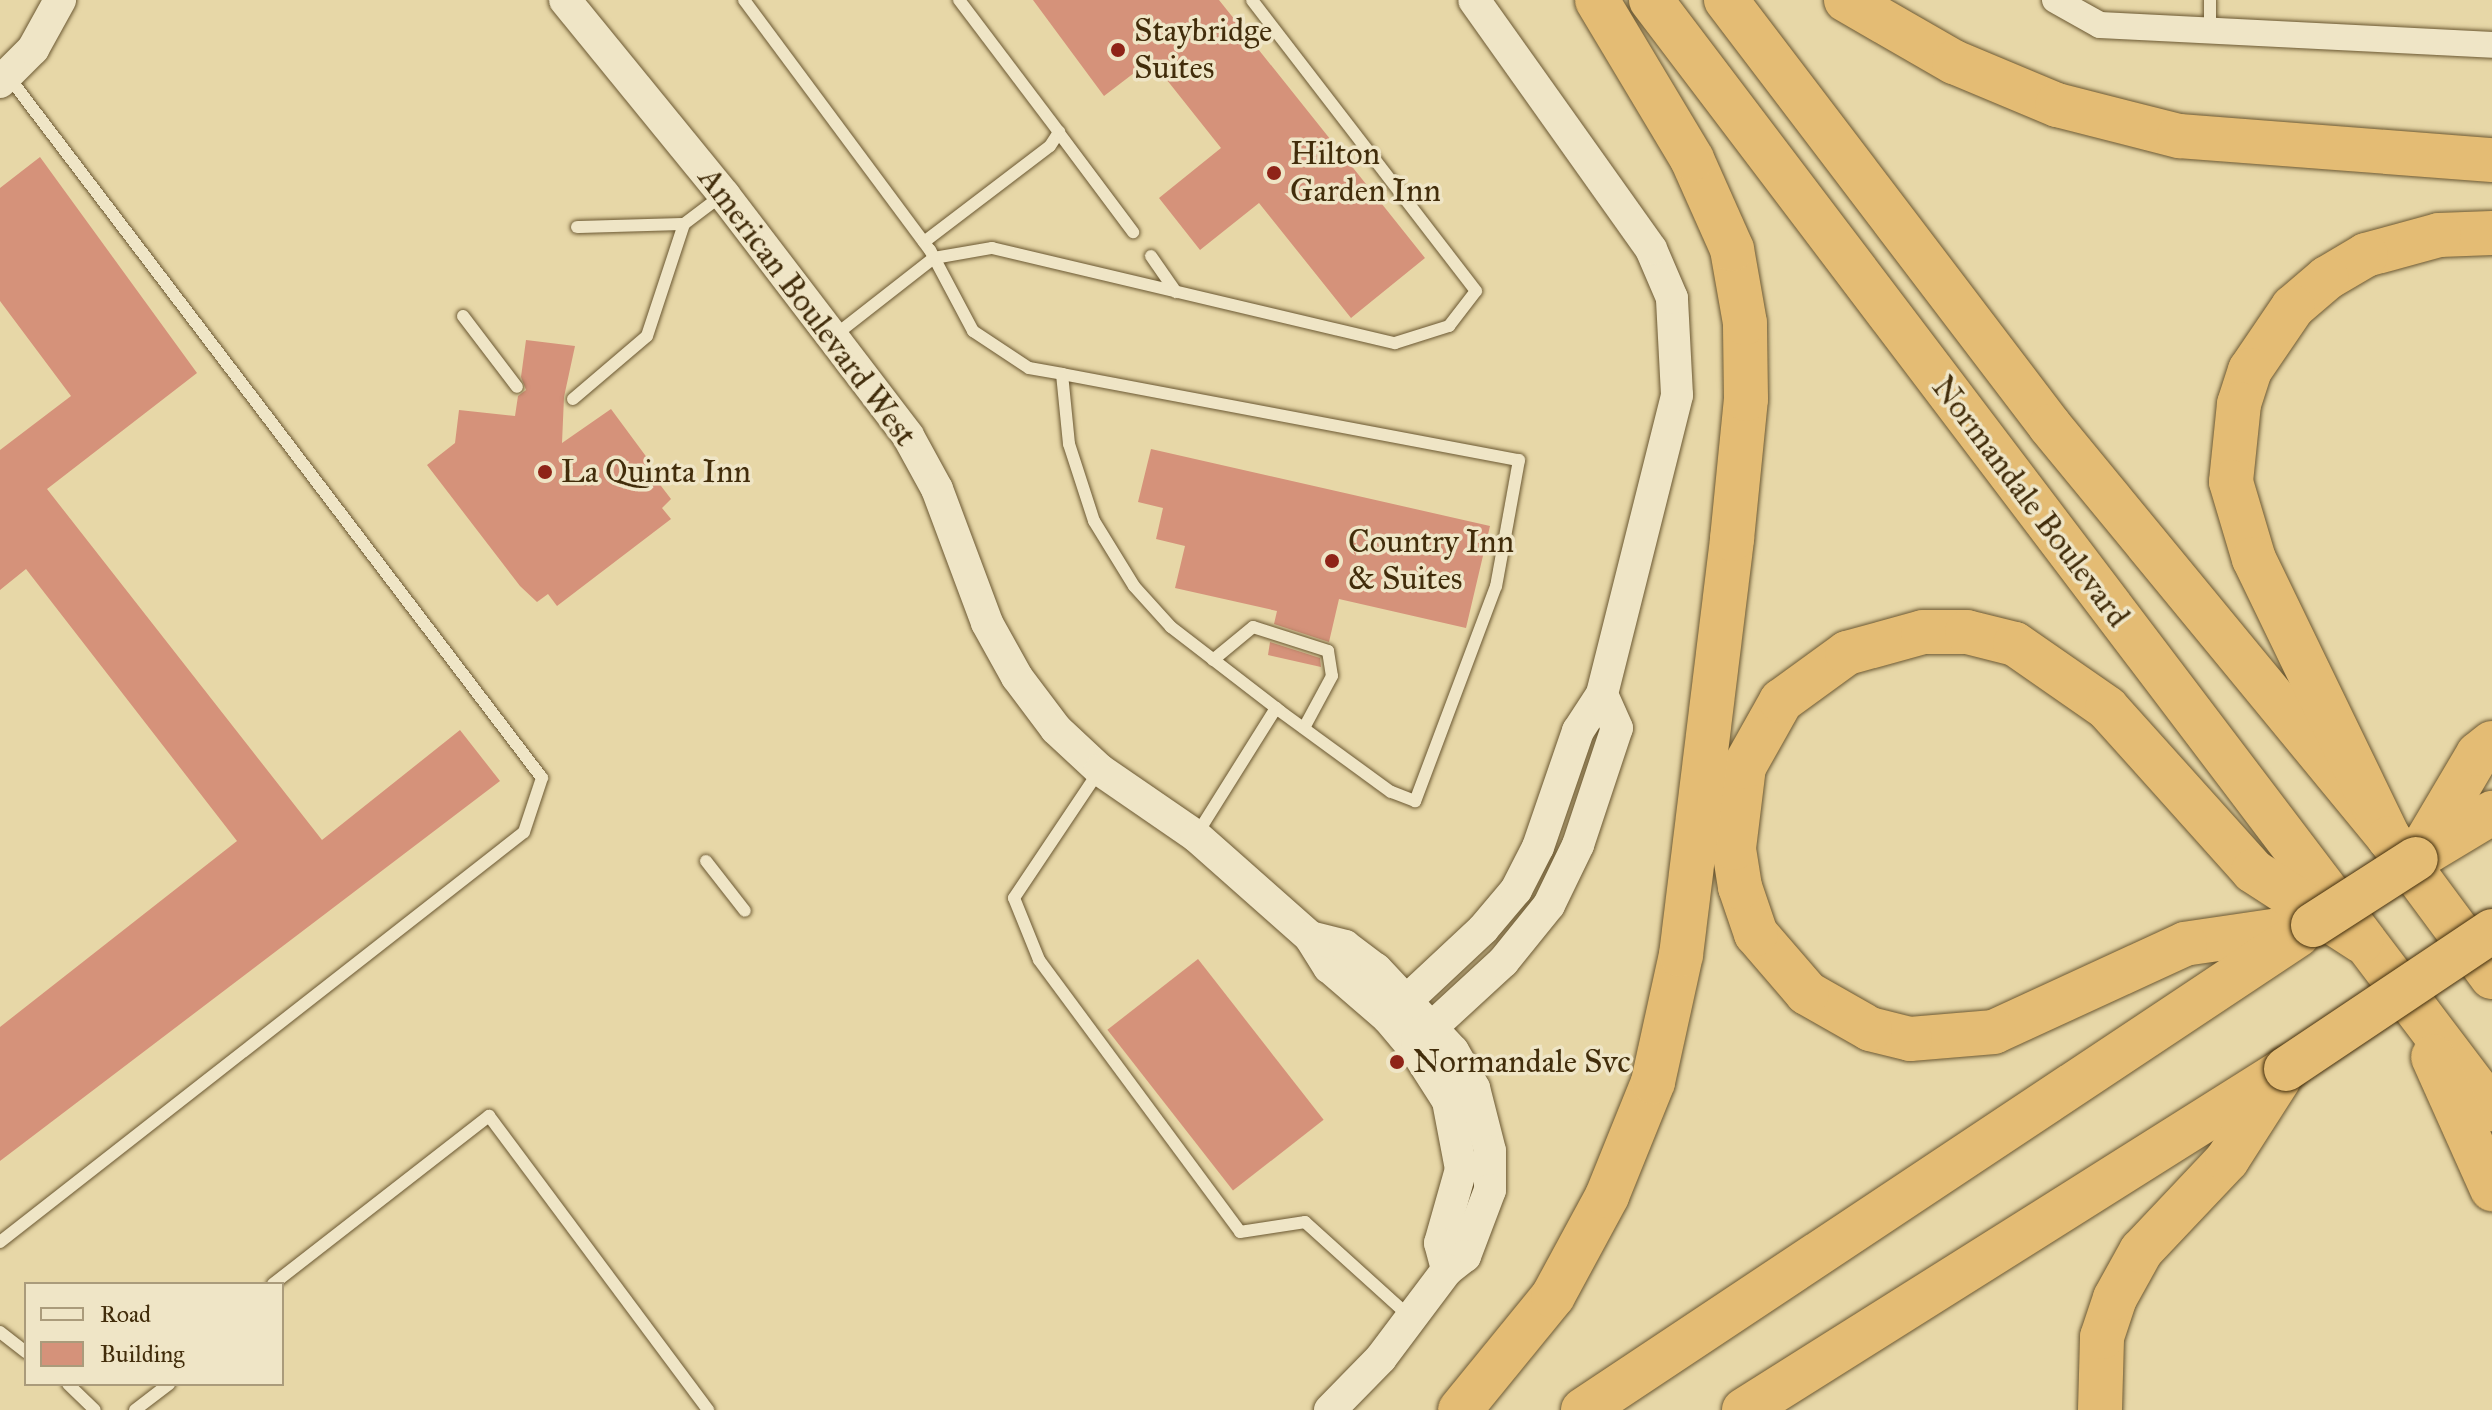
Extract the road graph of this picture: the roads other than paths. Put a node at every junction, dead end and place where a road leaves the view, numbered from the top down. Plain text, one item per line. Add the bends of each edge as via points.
1 (60, 0) edge
2 (565, 0) edge
3 (744, 0) edge
4 (959, 0) edge
5 (1252, 0) edge
6 (1474, 0) edge
7 (1597, 0) edge
8 (1651, 0) edge
9 (1726, 0) edge
10 (1846, 0) edge
11 (2055, 0) edge
12 (2210, 0) edge
13 (2210, 32) junction
14 (2492, 45) edge
15 (4, 79) edge
16 (1059, 133) junction
17 (2492, 160) edge
18 (724, 195) junction
19 (684, 224) junction
20 (577, 227) dead end
21 (1133, 232) dead end
22 (2492, 233) edge
23 (924, 242) junction
24 (1151, 256) dead end
25 (934, 258) junction
26 (1176, 292) junction
27 (463, 316) dead end
28 (834, 336) junction
29 (1062, 374) junction
30 (517, 387) dead end
31 (573, 399) dead end
32 (1213, 660) junction
33 (1602, 694) junction
34 (1276, 708) junction
35 (1304, 728) junction
36 (2485, 749) edge
37 (1100, 770) junction
38 (2492, 813) edge
39 (1196, 836) junction
40 (2409, 860) junction
41 (706, 861) dead end
42 (745, 911) dead end
43 (2313, 925) junction
44 (2492, 931) edge
45 (2492, 940) edge
46 (2361, 941) junction
47 (2492, 977) edge
48 (2411, 1003) junction
49 (1398, 1008) junction
50 (1422, 1036) junction
51 (2286, 1069) junction
52 (2492, 1109) edge
53 (2492, 1189) edge
54 (0, 1242) edge
55 (276, 1282) edge
56 (1410, 1317) junction
57 (0, 1332) edge
58 (24, 1350) edge
59 (70, 1386) edge
60 (166, 1386) edge
61 (95, 1410) edge
62 (135, 1410) edge
63 (708, 1410) edge
64 (1330, 1410) edge
65 (1460, 1410) edge
66 (1583, 1410) edge
67 (1744, 1410) edge
68 (2100, 1410) edge

1 - 15 street via 33,49
2 - 18 street, American Boulevard West
3 - 23 lane
4 - 16 lane
5 - 26 lane via 1476,291 1449,326 1395,343
6 - 33 street via 1624,204 1672,298 1677,395
7 - 65 highway via 1692,159 1732,249 1745,323 1746,384 1732,539 1681,955 1653,1082 1607,1196 1553,1296
8 - 46 highway, Normandale Boulevard
9 - 40 highway, Normandale Boulevard via 2050,426
10 - 17 highway via 1954,62 2057,105 2179,136
11 - 13 street via 2100,25
12 - 13 lane
13 - 14 street
15 - 54 lane via 542,778 524,832
16 - 21 lane
16 - 23 lane via 1050,146
18 - 19 lane
18 - 28 street, American Boulevard West
19 - 20 lane
19 - 31 lane via 647,336
22 - 40 highway via 2402,243 2366,255 2327,278 2268,337 2250,370 2237,417 2231,482 2240,524
23 - 25 lane
24 - 26 lane
25 - 26 lane via 992,248
25 - 28 lane
25 - 29 lane via 973,331 1029,368
27 - 30 lane
28 - 37 street, American Boulevard West via 908,436 937,489 987,623 1017,677 1056,729
29 - 32 lane via 1069,444 1094,521 1134,586 1171,627
29 - 35 lane via 1519,460 1496,586 1415,801 1391,792
32 - 34 lane
32 - 35 lane via 1253,627 1328,651 1332,676
33 - 49 street via 1578,731 1538,847 1516,890 1483,929
33 - 50 street via 1617,728 1578,845 1549,905 1503,962
34 - 35 lane
34 - 39 lane
36 - 40 highway
37 - 39 street, American Boulevard West
37 - 56 lane via 1014,898 1039,960 1240,1232 1305,1222
38 - 40 highway
39 - 49 street, American Boulevard West via 1310,937 1329,967
40 - 43 highway, bridge
40 - 45 highway
40 - 47 highway
41 - 42 lane
43 - 46 highway via 2185,944 1994,1032 1910,1039 1870,1029 1807,993 1756,934 1734,848 1744,767 1781,701 1847,653 1923,632 1967,632 2015,644 2107,708 2253,871
43 - 66 highway
44 - 51 highway, bridge
46 - 48 highway, Normandale Boulevard
48 - 52 highway
48 - 53 highway
49 - 50 street, American Boulevard West
50 - 56 street, American Boulevard West via 1448,1101 1461,1169 1440,1243 1447,1270
51 - 67 highway
51 - 68 highway via 2227,1160 2141,1251 2121,1286 2102,1337
55 - 63 lane via 489,1116
56 - 64 street, American Boulevard West via 1381,1358
57 - 58 lane
59 - 61 lane
60 - 62 lane

